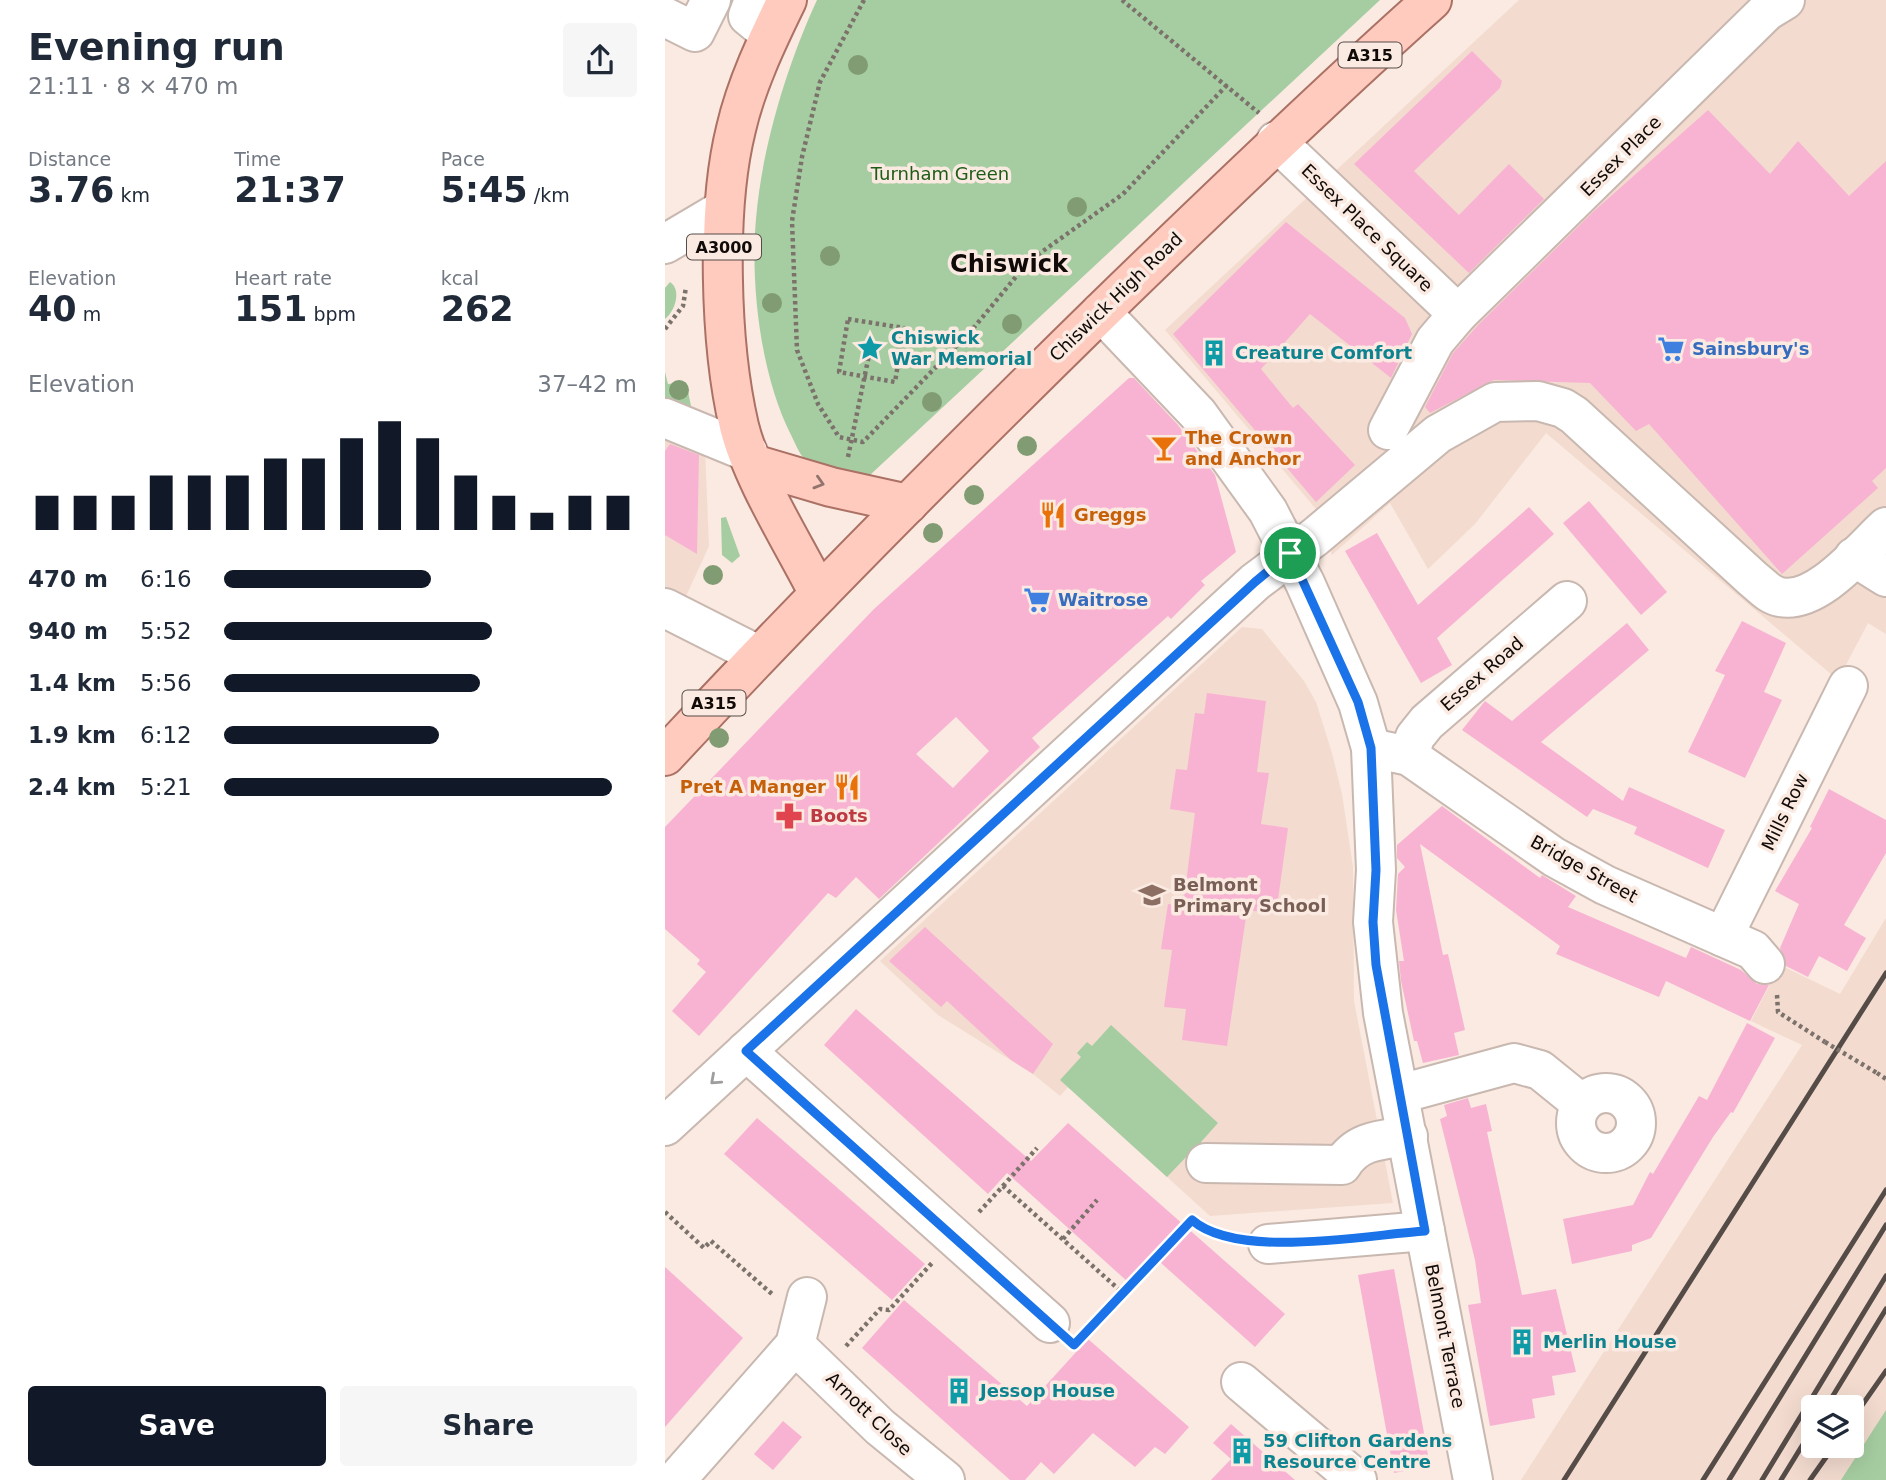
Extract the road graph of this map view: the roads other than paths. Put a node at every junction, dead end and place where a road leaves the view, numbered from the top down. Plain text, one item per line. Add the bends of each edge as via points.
1 (711, 0) edge
2 (754, 0) edge
3 (787, 0) edge
4 (1432, 0) edge
5 (1784, 0) edge
6 (665, 17) edge
7 (770, 34) junction
8 (1269, 128) junction
9 (724, 209) junction
10 (665, 244) edge
11 (1101, 312) junction
12 (1458, 314) junction
13 (665, 418) edge
14 (1388, 430) dead end
15 (751, 458) junction
16 (908, 503) junction
17 (1886, 527) edge
18 (1290, 553) junction
19 (1854, 556) junction
20 (1886, 577) edge
21 (819, 594) junction
22 (1567, 601) dead end
23 (665, 608) edge
24 (758, 655) junction
25 (1848, 687) dead end
26 (1409, 756) junction
27 (665, 757) edge
28 (1371, 762) junction
29 (1723, 937) junction
30 (1765, 964) dead end
31 (746, 1051) junction
32 (1400, 1094) junction
33 (1582, 1104) dead end
34 (665, 1126) edge
35 (1408, 1136) junction
36 (1206, 1163) dead end
37 (1425, 1231) junction
38 (1268, 1244) road end
39 (1050, 1323) road end
40 (1241, 1382) dead end
41 (676, 1480) edge
42 (945, 1480) edge
43 (1357, 1480) edge
44 (1473, 1480) edge

1 - 6 street via 695,32
2 - 7 street via 748,16
3 - 7 main road, A3000
4 - 8 main road, Chiswick High Road / A315
5 - 12 street, Essex Place via 1767,11
7 - 9 main road, A3000 via 736,129
8 - 11 main road, Chiswick High Road / A315
8 - 12 street, Essex Place Square
9 - 10 street
9 - 15 main road, A3000 via 726,347 739,426
11 - 16 main road, Chiswick High Road / A315
11 - 18 street, Belmont Terrace via 1198,414 1268,511
12 - 14 street, Essex Place via 1435,341
13 - 15 street
15 -> 16 main road via 831,487
15 - 21 main road, A3000
16 - 21 main road, Chiswick High Road / A315
17 - 19 street
18 - 19 street via 1438,434 1495,402 1538,401 1574,415 1770,594 1795,598 1813,592
18 - 28 street, Belmont Terrace via 1358,702
18 - 31 street
19 - 20 street
21 - 24 main road, Chiswick High Road / A315
22 - 26 street, Essex Road via 1427,722 1415,737
23 - 24 street
24 - 27 main road, Chiswick High Road / A315
25 - 29 street, Mills Row
26 - 28 street, Bridge Street
26 - 29 street, Bridge Street via 1554,857
28 - 32 street, Belmont Terrace via 1376,965
29 - 30 street, Bridge Street via 1753,950
31 -> 34 street
31 - 39 street
32 - 33 street via 1514,1063 1540,1070
32 - 35 street, Belmont Terrace
35 - 36 street via 1367,1142 1350,1152 1342,1166
35 - 37 street, Belmont Terrace
37 - 38 street
37 - 44 street, Belmont Terrace
40 - 43 street
41 - 42 street, Arnott Close via 801,1320 830,1376 880,1427

